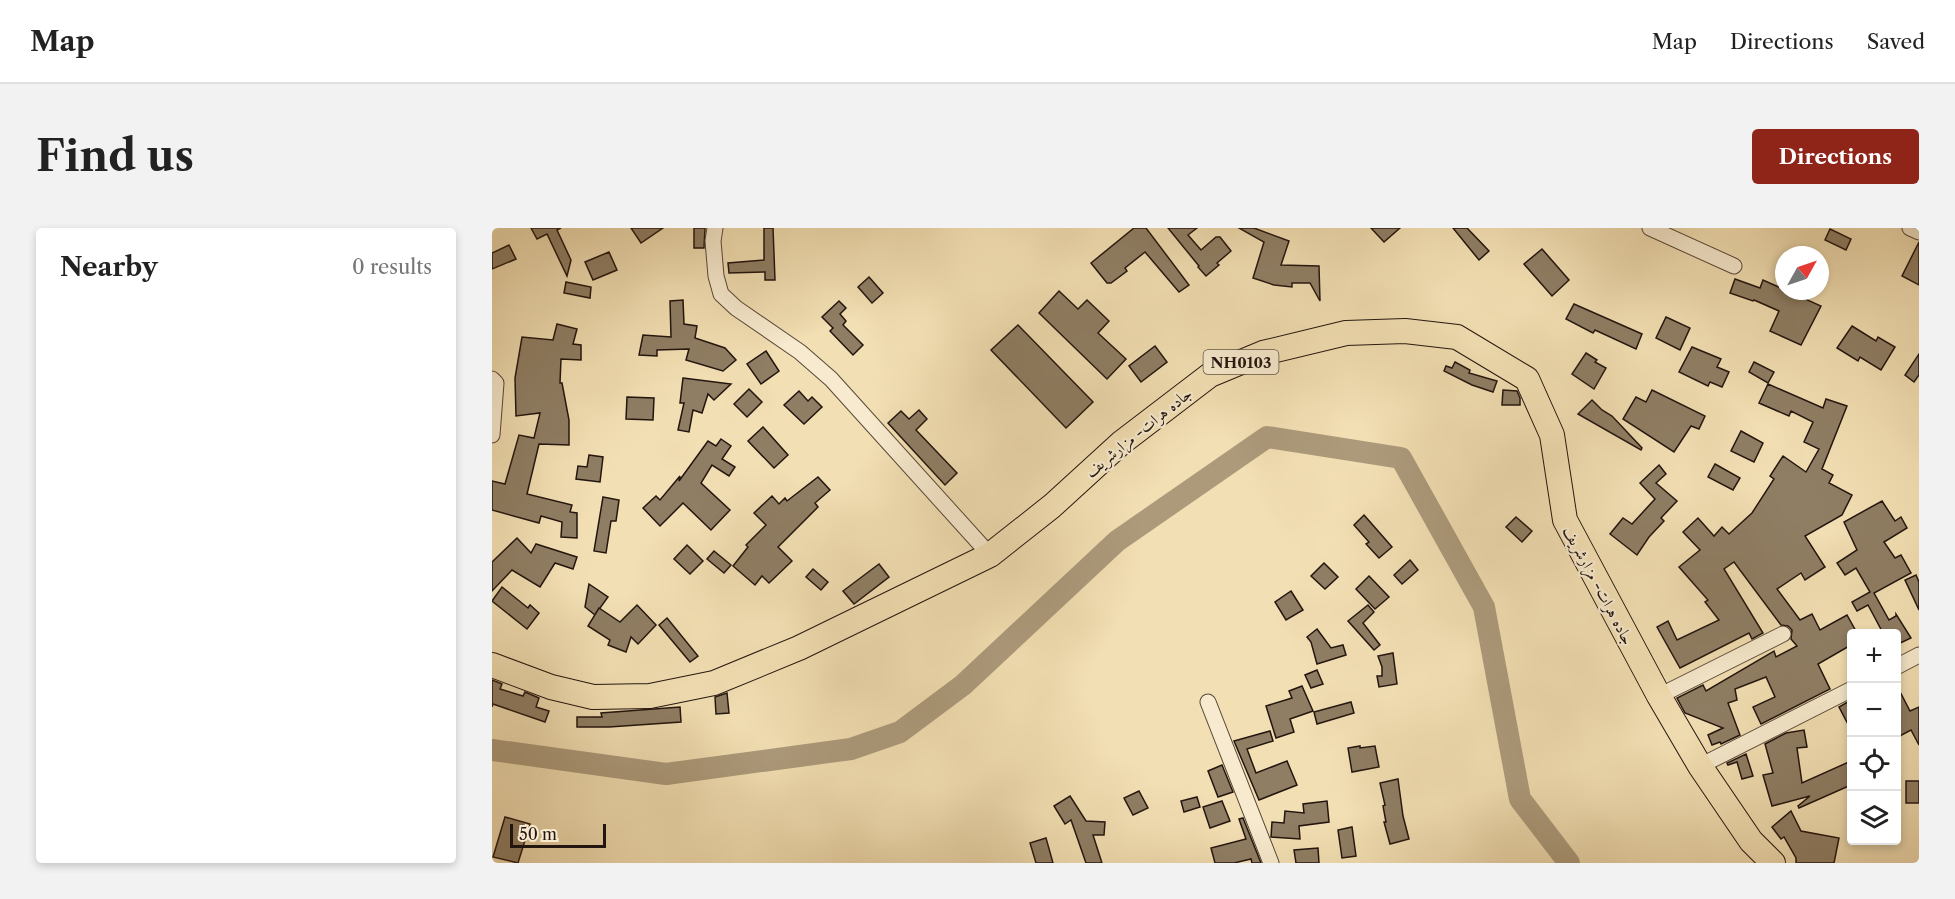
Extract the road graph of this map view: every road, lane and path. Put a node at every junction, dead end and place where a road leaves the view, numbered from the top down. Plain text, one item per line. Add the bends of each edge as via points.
1 (716, 228) edge
2 (1650, 228) edge
3 (1910, 228) edge
4 (1919, 232) edge
5 (1734, 266) dead end
6 (492, 379) edge
7 (492, 435) edge
8 (990, 555) junction
9 (1784, 634) dead end
10 (1919, 655) edge
11 (1901, 664) edge
12 (492, 665) edge
13 (1847, 691) edge
14 (1659, 696) junction
15 (1208, 702) dead end
16 (1700, 766) junction
17 (1271, 863) edge
18 (1773, 863) edge

1 - 8 street via 713,241 721,294 831,379
2 - 5 street
3 - 4 street
6 - 7 street via 496,383
8 - 12 highway, جاده هرات- مزارشریف / NH0103 via 799,648 714,683 650,696 593,697 551,687
8 - 14 highway, جاده هرات- مزارشریف / NH0103 via 1052,506 1121,443 1209,375 1263,353 1346,333 1405,331 1457,337 1527,379 1552,435 1564,520
9 - 14 street
10 - 11 street
13 - 16 street
14 - 16 highway, جاده هرات- مزارشریف / NH0103
15 - 17 street
16 - 18 highway, جاده هرات- مزارشریف / NH0103 via 1751,841

